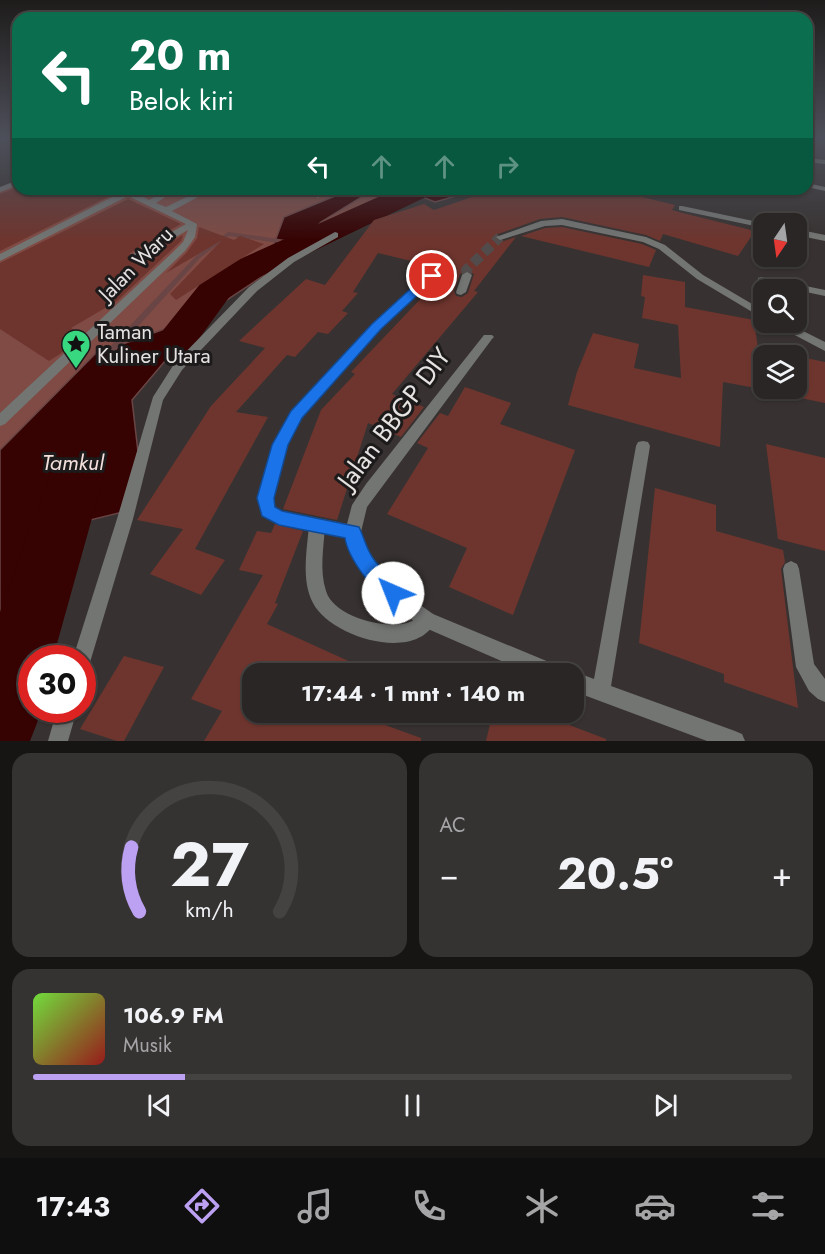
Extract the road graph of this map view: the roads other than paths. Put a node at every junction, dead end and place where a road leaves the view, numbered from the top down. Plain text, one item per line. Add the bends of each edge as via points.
1 (118, 195) edge
2 (134, 195) edge
3 (163, 195) edge
4 (197, 195) edge
5 (151, 202) junction
6 (682, 208) dead end
7 (167, 210) junction
8 (753, 223) edge
9 (193, 224) junction
10 (807, 234) edge
11 (335, 235) dead end
12 (500, 237) tunnel mouth
13 (825, 238) edge
14 (134, 257) dead end
15 (0, 258) edge
16 (467, 275) tunnel mouth
17 (432, 276) dead end
18 (807, 289) edge
19 (461, 292) dead end
20 (825, 293) edge
21 (753, 309) edge
22 (797, 333) edge
23 (488, 337) dead end
24 (825, 347) edge
25 (0, 421) edge
26 (642, 447) dead end
27 (317, 525) junction
28 (353, 532) junction
29 (791, 569) dead end
30 (427, 620) junction
31 (87, 645) edge
32 (528, 663) edge
33 (584, 685) edge
34 (601, 691) junction
35 (825, 692) edge
36 (64, 723) edge
37 (58, 741) edge
38 (735, 741) edge

1 - 15 street
2 - 5 street, Jalan Waru
3 - 5 street
4 - 7 street
5 - 7 street, Jalan Waru
6 - 8 street
7 - 9 street, Jalan Waru
9 - 14 street
9 - 25 street, Jalan Waru via 193,233 184,246
10 - 13 street
11 - 31 street via 291,260 252,289 178,368 157,400
12 - 21 street via 544,222 562,222 646,240
16 - 19 street
17 - 27 street via 377,327 297,415 280,445 265,498 268,511
18 - 20 street
22 - 24 street
23 - 28 street, Jalan BBGP DIY via 371,488 360,505
26 - 34 street
27 - 28 street
27 - 30 street via 318,597 326,609 372,633 415,630
28 - 30 street via 355,545 368,567 403,603
29 - 35 street via 805,667
30 - 32 street
33 - 34 street
34 - 38 street
36 - 37 street

